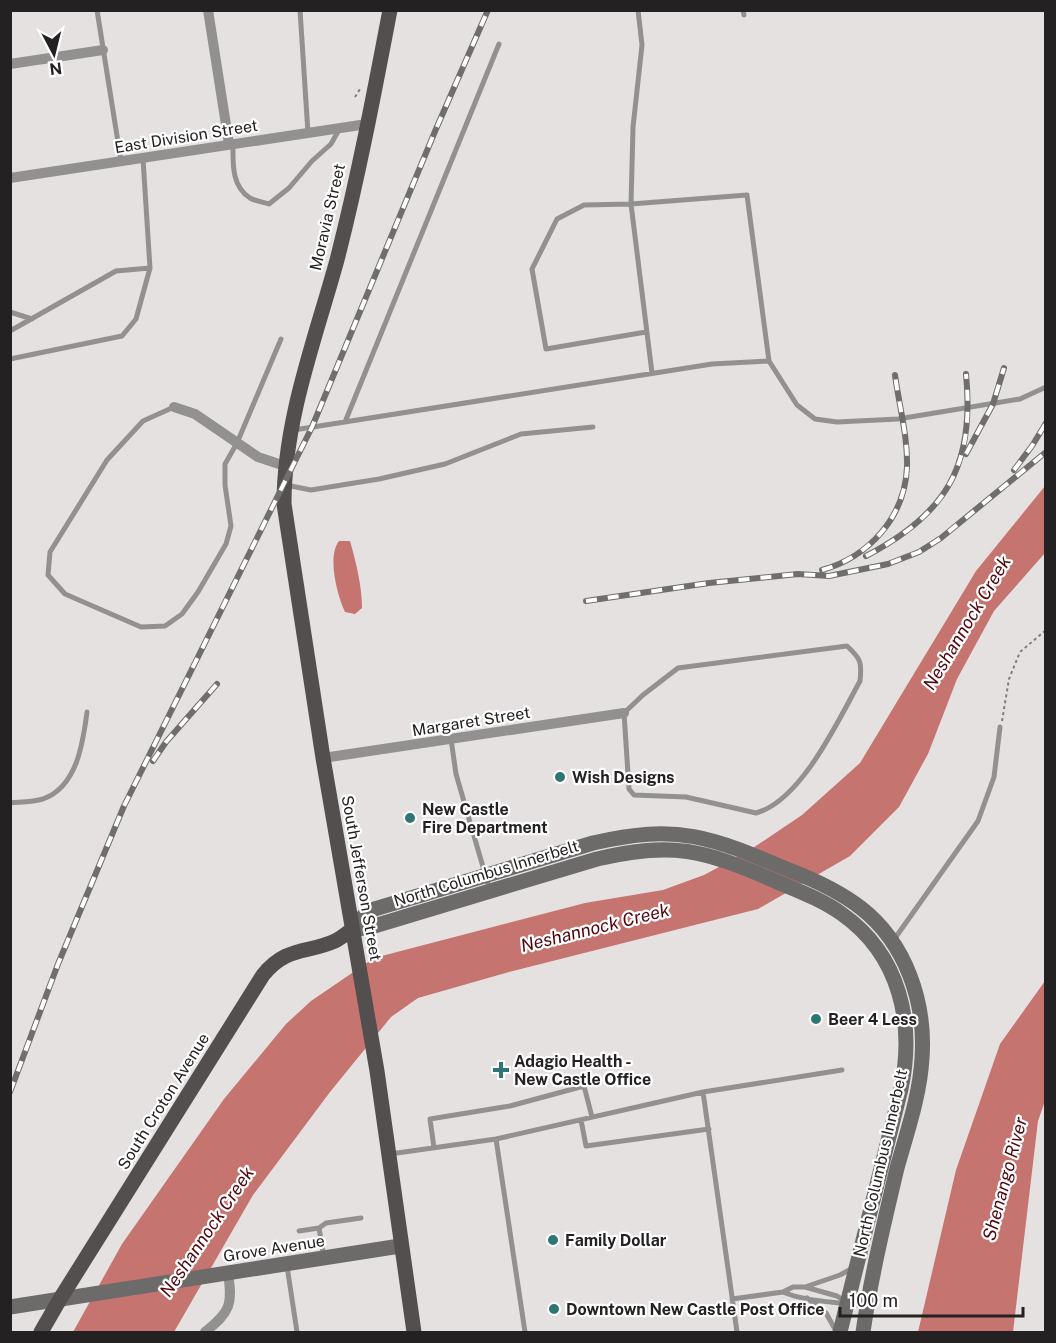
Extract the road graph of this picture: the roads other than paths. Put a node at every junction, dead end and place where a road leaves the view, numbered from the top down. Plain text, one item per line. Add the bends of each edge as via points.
1 (96, 10) edge
2 (208, 10) edge
3 (300, 10) edge
4 (390, 10) edge
5 (638, 10) edge
6 (498, 44) dead end
7 (103, 50) junction
8 (10, 64) edge
9 (367, 124) junction
10 (340, 128) junction
11 (309, 133) junction
12 (231, 144) junction
13 (143, 158) junction
14 (121, 161) junction
15 (10, 178) edge
16 (631, 204) junction
17 (150, 268) junction
18 (10, 312) edge
19 (32, 319) junction
20 (10, 331) edge
21 (646, 332) junction
22 (281, 339) dead end
23 (10, 358) edge
24 (769, 361) junction
25 (652, 373) junction
26 (1046, 387) edge
27 (174, 407) joint
28 (345, 422) junction
29 (593, 427) dead end
30 (290, 430) junction
31 (237, 443) junction
32 (285, 466) junction
33 (284, 484) junction
34 (87, 712) dead end
35 (624, 713) junction
36 (1000, 727) road end
37 (451, 739) junction
38 (323, 758) junction
39 (10, 803) edge
40 (485, 875) junction
41 (490, 891) junction
42 (351, 930) junction
43 (892, 943) junction
44 (842, 1070) dead end
45 (704, 1092) junction
46 (592, 1117) junction
47 (581, 1120) junction
48 (709, 1129) junction
49 (496, 1139) junction
50 (434, 1148) junction
51 (388, 1154) junction
52 (361, 1218) dead end
53 (319, 1228) junction
54 (298, 1231) dead end
55 (400, 1246) junction
56 (324, 1258) junction
57 (857, 1263) junction
58 (287, 1264) junction
59 (228, 1273) junction
60 (805, 1287) junction
61 (783, 1292) junction
62 (806, 1298) junction
63 (60, 1299) junction
64 (732, 1299) junction
65 (847, 1302) junction
66 (10, 1307) edge
67 (867, 1307) junction
68 (41, 1332) edge
69 (205, 1332) edge
70 (297, 1332) edge
71 (414, 1332) edge
72 (525, 1332) edge
73 (737, 1332) edge
74 (838, 1332) edge
75 (863, 1332) edge

1 - 7 lane
2 - 12 street
3 - 11 lane
4 - 9 main road, Moravia Street
5 - 16 lane via 642,45 633,127
6 - 28 lane
7 - 8 street
7 - 14 lane
9 - 10 street, East Division Street
9 - 30 main road, Moravia Street via 339,249
10 - 11 street, East Division Street
10 - 12 lane via 331,144 269,204 250,198 236,180
11 - 12 street, East Division Street
12 - 13 street, East Division Street
13 - 14 street, East Division Street
13 - 17 lane
14 - 15 street, East Division Street
16 - 21 lane
16 - 21 lane via 584,205 557,219 532,269 546,349
16 - 24 lane via 747,195
17 - 19 lane via 116,271
17 - 23 lane via 136,319 122,336
18 - 19 lane
19 - 20 lane
21 - 25 lane
22 - 31 lane
24 - 25 lane
24 - 26 lane via 797,405 815,419 837,422 898,419 1011,401
25 - 28 lane
27 - 31 street via 195,414
27 - 31 lane via 143,420 108,460 50,552 48,575 65,594 141,627 165,626 182,614 226,544 231,526 225,464
28 - 30 lane
29 - 33 lane via 521,434 446,464 379,479 311,490
30 - 32 main road, South Jefferson Street
31 - 32 street via 266,462
32 - 33 main road, South Jefferson Street
33 - 38 main road, South Jefferson Street via 286,522
34 - 39 lane via 82,748 64,786 43,798
35 - 35 lane via 629,789 634,795 686,797 756,813 779,802 808,771 860,681 862,668 859,657 847,646 678,668
35 - 37 street, Margaret Street
36 - 43 lane via 994,777 978,820
37 - 38 street, Margaret Street
37 - 40 lane via 456,774
38 - 42 main road, South Jefferson Street
40 - 41 lane
40 - 42 main road, North Columbus Innerbelt via 368,911
40 - 43 main road, North Columbus Innerbelt via 593,843 645,833 693,835 747,852 834,890 863,910
41 - 42 main road, North Columbus Innerbelt
41 - 57 main road, North Columbus Innerbelt via 597,859 675,849 728,861 796,890 841,913 863,932 891,973 901,998 907,1040 904,1072
42 - 51 main road, South Jefferson Street
42 - 63 main road, South Croton Avenue via 335,941 285,956 263,975
43 - 67 main road, North Columbus Innerbelt via 917,994 922,1057
44 - 45 lane
45 - 46 lane
45 - 48 lane
46 - 47 lane
46 - 50 lane via 584,1086 510,1106 430,1119
47 - 48 lane via 586,1146
47 - 49 lane
48 - 64 lane
49 - 50 lane
49 - 72 lane
50 - 51 lane
51 - 55 main road, South Jefferson Street
52 - 53 lane via 326,1223
53 - 54 lane
53 - 56 lane
55 - 56 main road, Grove Avenue
55 - 71 main road, South Jefferson Street
56 - 58 main road, Grove Avenue
57 - 60 lane via 849,1271
57 - 65 main road, North Columbus Innerbelt
58 - 59 main road, Grove Avenue
58 - 70 lane
59 - 63 main road, Grove Avenue
59 - 69 street via 228,1310
60 - 61 lane
60 - 65 lane
61 - 62 lane
61 - 64 lane
62 - 65 lane via 836,1304
62 - 74 lane via 826,1313
63 - 66 main road, Grove Avenue
63 - 68 main road, South Croton Avenue
64 - 73 lane
65 - 67 lane
65 - 74 main road, North Columbus Innerbelt
67 - 75 main road, North Columbus Innerbelt

